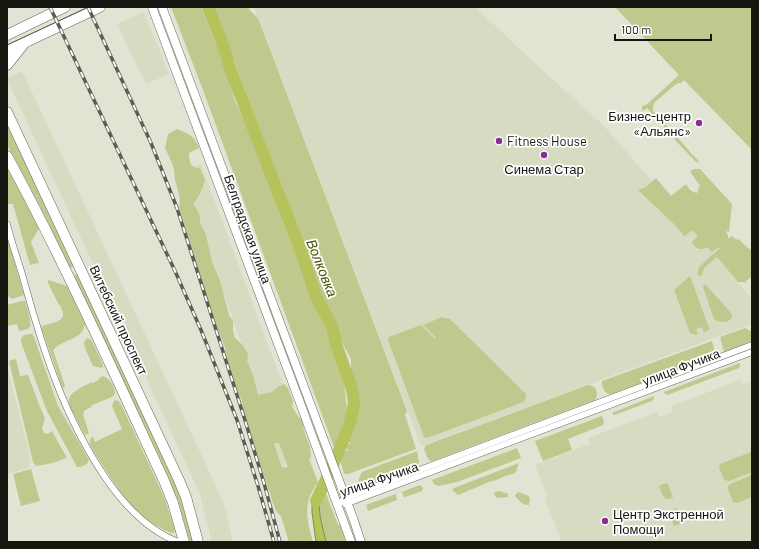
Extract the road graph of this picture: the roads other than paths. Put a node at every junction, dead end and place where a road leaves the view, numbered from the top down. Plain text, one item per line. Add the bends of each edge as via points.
1 (65, 7) edge
2 (100, 7) edge
3 (152, 7) edge
4 (162, 7) edge
5 (10, 32) edge
6 (24, 43) junction
7 (7, 51) edge
8 (7, 65) edge
9 (7, 112) edge
10 (7, 156) edge
11 (7, 224) edge
12 (81, 270) junction
13 (69, 277) junction
14 (752, 345) edge
15 (752, 352) edge
16 (346, 501) junction
17 (338, 505) junction
18 (178, 542) edge
19 (184, 542) edge
20 (198, 542) edge
21 (351, 542) edge
22 (361, 542) edge

1 - 5 main road
2 - 6 main road
3 - 17 street, Белградская улица
4 - 16 street, Белградская улица
6 - 7 main road
6 - 8 main road
9 - 12 main road, Витебский проспект
10 - 13 main road, Витебский проспект
11 - 18 street via 40,340 61,397 82,440 113,490 132,512 147,525
12 - 13 main road via 74,271
12 - 20 main road, Витебский проспект via 178,478
13 - 19 main road, Витебский проспект via 165,483
14 - 16 street, улица Фучика
15 - 16 street, улица Фучика
16 - 17 street, улица Фучика
16 - 22 street
17 - 21 street

